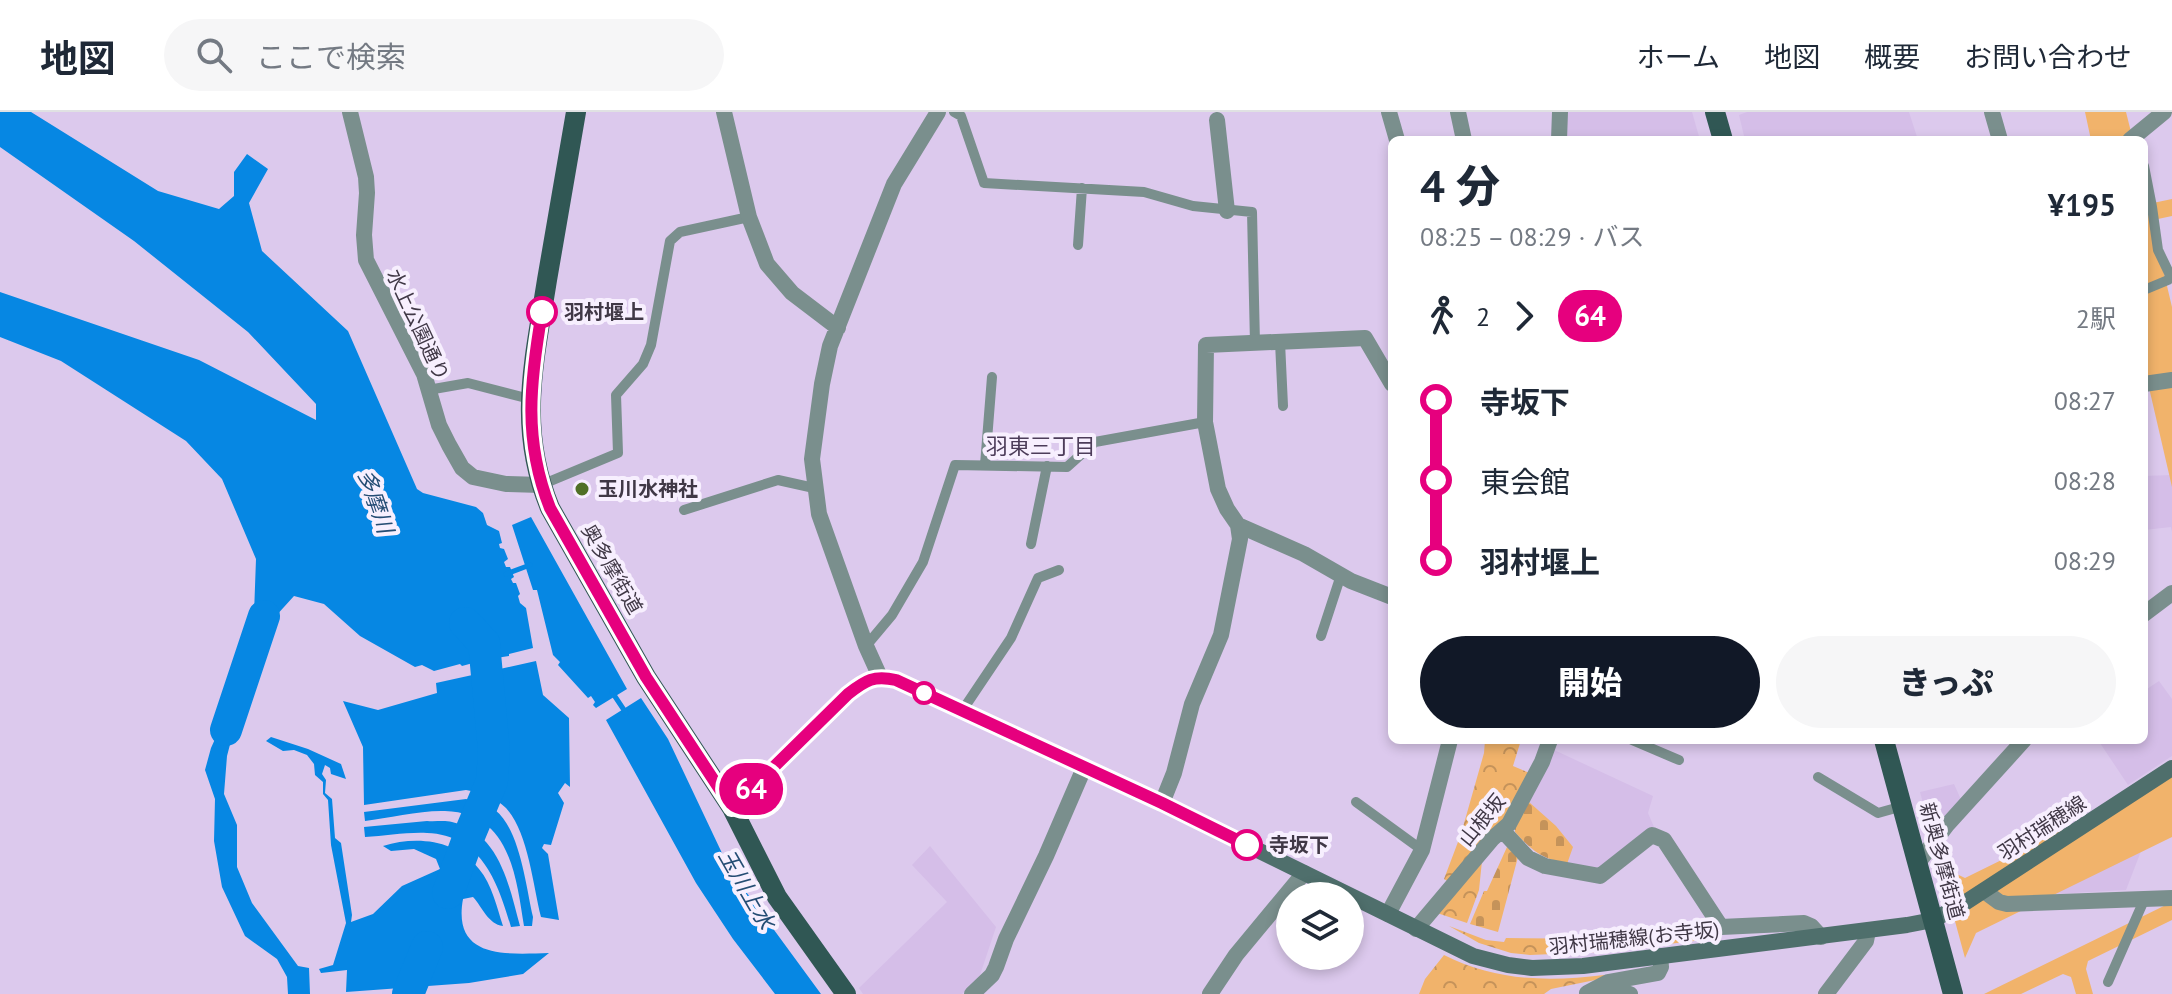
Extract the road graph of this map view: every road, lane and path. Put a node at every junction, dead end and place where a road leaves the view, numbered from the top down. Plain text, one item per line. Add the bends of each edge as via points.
1 (350, 112) edge
2 (576, 112) edge
3 (724, 112) edge
4 (938, 112) edge
5 (954, 112) edge
6 (1389, 112) edge
7 (1458, 112) edge
8 (1560, 112) edge
9 (1715, 112) edge
10 (1992, 112) edge
11 (2164, 112) edge
12 (1217, 120) dead end
13 (1396, 136) edge
14 (1463, 136) edge
15 (1559, 136) edge
16 (1722, 136) edge
17 (1999, 136) edge
18 (2136, 136) edge
19 (2148, 186) edge
20 (1082, 188) junction
21 (1227, 211) junction
22 (749, 217) junction
23 (1078, 245) dead end
24 (2148, 288) edge
25 (838, 328) junction
26 (1280, 342) junction
27 (1255, 343) junction
28 (992, 377) dead end
29 (1388, 377) edge
30 (2172, 380) edge
31 (2148, 383) edge
32 (428, 390) junction
33 (530, 399) junction
34 (1283, 406) dead end
35 (1205, 422) junction
36 (985, 465) junction
37 (1047, 466) junction
38 (541, 485) junction
39 (814, 488) junction
40 (684, 510) dead end
41 (1238, 525) junction
42 (1031, 544) dead end
43 (1059, 570) dead end
44 (1341, 575) junction
45 (2172, 593) edge
46 (1388, 595) edge
47 (2148, 611) edge
48 (1321, 636) dead end
49 (866, 646) junction
50 (880, 677) junction
51 (962, 711) junction
52 (1449, 744) edge
53 (1549, 744) edge
54 (1641, 744) edge
55 (1885, 744) edge
56 (2020, 744) edge
57 (1679, 760) dead end
58 (1084, 768) junction
59 (2172, 768) edge
60 (1818, 777) dead end
61 (1356, 802) dead end
62 (1162, 803) junction
63 (1903, 806) junction
64 (732, 808) junction
65 (1502, 830) junction
66 (1422, 850) junction
67 (1918, 863) junction
68 (1304, 873) junction
69 (1984, 891) junction
70 (2145, 898) junction
71 (2172, 898) edge
72 (1388, 914) junction
73 (1933, 920) junction
74 (1416, 929) junction
75 (1868, 931) junction
76 (1821, 937) junction
77 (1660, 956) junction
78 (2108, 982) dead end
79 (1580, 993) edge
80 (846, 994) edge
81 (972, 994) edge
82 (1210, 994) edge
83 (1630, 994) edge
84 (1826, 994) edge
85 (1953, 994) edge

1 - 32 street, 水上公園通り via 366,177 366,260
2 - 33 main road, 奥多摩街道
3 - 22 street
4 - 25 street via 894,184
5 - 20 lane via 961,116 984,183
6 - 13 street
7 - 14 street
8 - 15 street
9 - 16 main road
10 - 17 street
11 - 18 street
12 - 21 street
19 - 24 lane via 2158,250 2170,275
20 - 21 lane via 1144,192
20 - 23 lane
21 - 27 lane via 1252,212
22 - 25 street via 767,264 792,293
22 - 38 lane via 680,232 670,241 651,345 643,364 616,395 618,453
25 - 39 street via 822,384 812,459
26 - 27 street
26 - 29 street via 1365,338
26 - 34 lane
27 - 35 street via 1206,345
28 - 36 lane
30 - 31 street
32 - 33 lane via 468,383
32 - 38 street, 水上公園通り via 439,425 466,472 481,480
33 - 38 main road, 奥多摩街道
35 - 37 lane via 1095,442 1067,467
35 - 41 street via 1218,489
36 - 37 lane
36 - 49 lane via 955,465 923,562 892,615
37 - 42 lane
38 - 64 main road, 奥多摩街道 via 646,677
39 - 40 lane via 778,480
39 - 49 street
41 - 44 street
41 - 62 street via 1224,625 1192,704
43 - 51 lane via 1038,578 1011,638
44 - 46 street
44 - 48 lane
45 - 47 street
49 - 50 street
50 - 51 main road, 羽村瑞穂線(お寺坂)
50 - 64 main road via 848,694
51 - 58 main road, 羽村瑞穂線(お寺坂)
52 - 66 street
53 - 65 street, 山根坂 via 1525,797
54 - 57 lane
55 - 63 main road, 新奥多摩街道
56 - 67 street
58 - 62 main road, 羽村瑞穂線(お寺坂)
58 - 81 street via 996,967
59 - 69 main road, 羽村瑞穂線
60 - 63 lane via 1878,813
61 - 66 lane
62 - 68 main road, 羽村瑞穂線(お寺坂)
63 - 67 main road, 新奥多摩街道
64 - 80 main road, 奥多摩街道 via 777,897
65 - 74 street, 山根坂
65 - 76 street via 1528,858 1545,866 1600,876 1652,835 1664,840 1721,927 1804,923
66 - 72 street
67 - 73 main road, 新奥多摩街道
68 - 72 main road, 羽村瑞穂線(お寺坂)
68 - 82 street
69 - 70 street via 2007,904
69 - 73 main road, 羽村瑞穂線
70 - 71 street
70 - 78 lane
72 - 74 main road, 羽村瑞穂線(お寺坂)
73 - 75 main road, 羽村瑞穂線(お寺坂)
73 - 85 main road, 新奥多摩街道
74 - 77 main road, 羽村瑞穂線(お寺坂) via 1473,956 1508,965 1561,968
75 - 76 main road, 羽村瑞穂線(お寺坂)
75 - 84 street
76 - 77 main road, 羽村瑞穂線(お寺坂)
77 - 79 street via 1658,973
79 - 83 street

